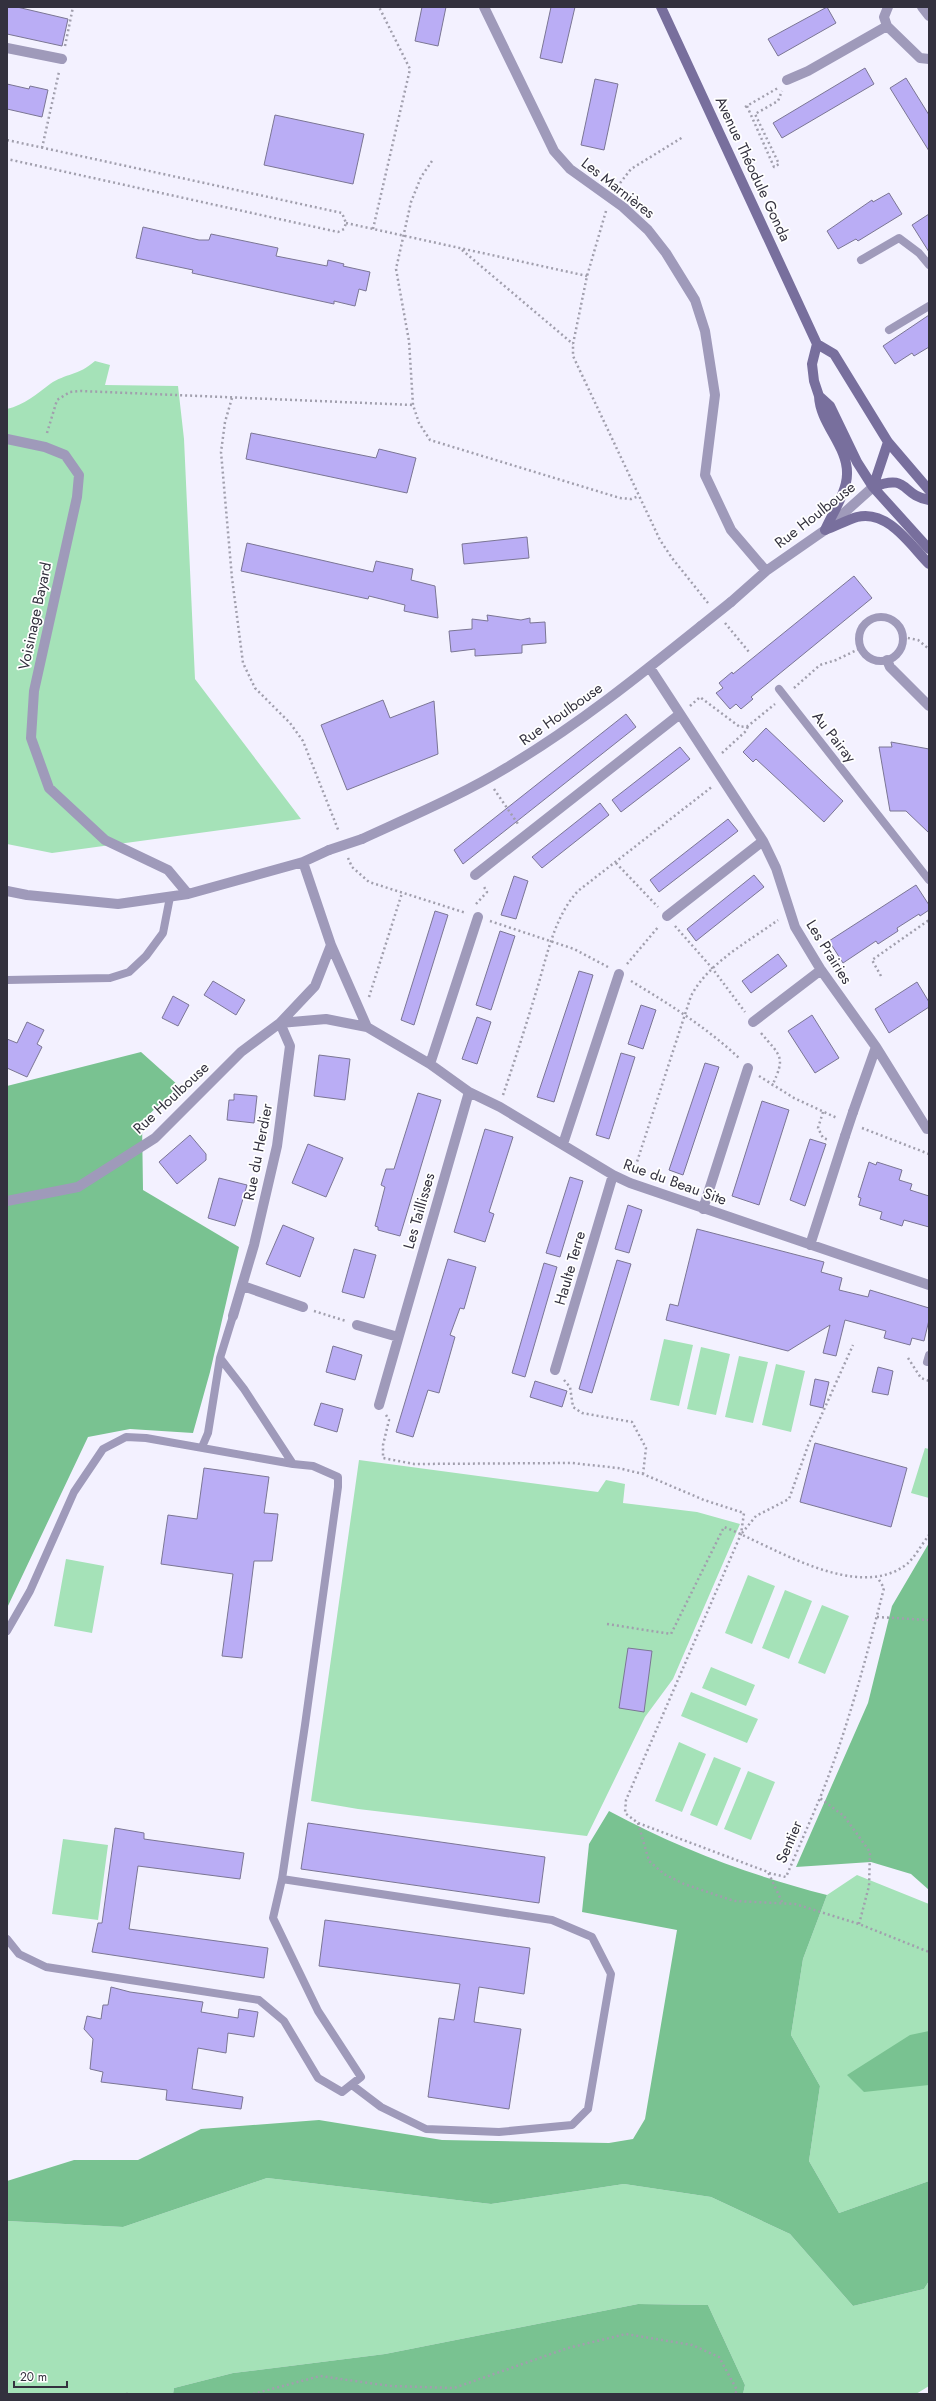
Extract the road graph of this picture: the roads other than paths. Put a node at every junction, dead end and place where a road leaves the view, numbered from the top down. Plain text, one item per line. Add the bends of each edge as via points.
1 (484, 7) edge
2 (661, 7) edge
3 (888, 7) edge
4 (922, 7) edge
5 (929, 16) edge
6 (887, 26) junction
7 (7, 48) edge
8 (62, 59) road end
9 (929, 59) edge
10 (787, 80) road end
11 (861, 260) dead end
12 (929, 265) edge
13 (929, 306) edge
14 (889, 330) dead end
15 (817, 344) junction
16 (819, 396) junction
17 (7, 439) edge
18 (888, 442) junction
19 (874, 487) junction
20 (929, 490) edge
21 (929, 500) edge
22 (826, 530) junction
23 (929, 549) edge
24 (929, 564) edge
25 (766, 572) junction
26 (887, 660) junction
27 (650, 668) junction
28 (779, 689) dead end
29 (929, 706) edge
30 (680, 714) junction
31 (763, 841) junction
32 (303, 862) junction
33 (475, 875) road end
34 (929, 880) edge
35 (7, 891) edge
36 (188, 894) junction
37 (170, 897) junction
38 (667, 916) road end
39 (478, 917) road end
40 (331, 945) junction
41 (821, 970) junction
42 (619, 974) road end
43 (7, 980) edge
44 (753, 1022) road end
45 (280, 1024) junction
46 (367, 1027) junction
47 (876, 1047) junction
48 (430, 1064) junction
49 (748, 1068) road end
50 (469, 1092) junction
51 (927, 1129) dead end
52 (563, 1144) junction
53 (613, 1175) junction
54 (7, 1201) edge
55 (703, 1209) junction
56 (810, 1245) junction
57 (929, 1285) edge
58 (242, 1286) junction
59 (303, 1307) road end
60 (233, 1316) joint
61 (357, 1325) road end
62 (398, 1337) junction
63 (220, 1358) junction
64 (556, 1370) road end
65 (379, 1405) dead end
66 (202, 1447) junction
67 (293, 1464) junction
68 (7, 1630) edge
69 (282, 1878) junction
70 (7, 1939) edge
71 (352, 2085) junction

1 - 25 street, Les Marnières via 554,151 570,169 635,218 657,241 686,285 700,312 715,395 705,474 731,530
2 - 15 main road, Avenue Théodule Gonda
3 - 6 street via 884,18
4 - 5 street
6 - 9 street via 920,58
6 - 10 street via 808,71
7 - 8 street
11 - 12 lane via 899,238 919,253
13 - 14 lane
15 - 16 main road via 812,364
15 - 18 main road via 834,354
16 - 19 main road via 830,406 857,462
16 - 22 main road via 821,409 842,455 847,475
17 - 36 street, Voisinage Bayard via 65,455 80,475 34,691 30,738 49,788 105,840 168,870
18 - 19 main road
18 - 20 main road
19 - 21 main road via 897,481 914,495
19 - 22 street, Rue Houlbouse
19 - 23 main road
22 - 24 main road via 859,517 880,519 896,530
22 - 25 street, Rue Houlbouse
25 - 27 street, Rue Houlbouse, bridge
26 - 26 lane via 893,658 901,649 902,629 891,619 876,617 863,626 860,633 861,648 875,660
26 - 29 street via 890,667
27 - 30 street, Les Prairies
27 - 32 street, Rue Houlbouse, bridge via 578,722 487,779 362,839
28 - 34 lane, Au Pairay
30 - 31 street, Les Prairies
30 - 33 street
31 - 38 street
31 - 41 street, Les Prairies via 776,868 795,927
32 - 36 street, Rue Houlbouse
32 - 40 street
35 - 37 street, Rue Houlbouse via 118,904
36 - 37 street, Rue Houlbouse
37 - 43 lane via 163,933 146,956 128,972 110,978
39 - 48 street
40 - 45 street, Rue Houlbouse via 315,986
40 - 46 street
41 - 44 street
41 - 47 street, Les Prairies
42 - 52 street
45 - 46 street, Rue Houlbouse via 326,1019
45 - 54 street, Rue Houlbouse via 241,1052 149,1142 78,1187
45 - 58 street, Rue du Herdier via 290,1046 277,1146
46 - 48 street, Rue Houlbouse
47 - 51 street, Les Prairies
47 - 56 street, bridge
48 - 50 street, Rue du Beau Site
49 - 55 street
50 - 52 street, Rue du Beau Site
50 - 62 street, Les Taillisses
52 - 53 street, Rue du Beau Site
53 - 55 street, Rue du Beau Site
53 - 64 street, Haulte Terre
55 - 56 street, Rue du Beau Site
56 - 57 street, Rue du Beau Site
58 - 59 street
58 - 60 street, Rue du Herdier
60 - 63 lane
61 - 62 street
62 - 65 street, Les Taillisses
63 - 66 lane via 208,1433
63 - 67 lane via 244,1389
66 - 67 lane
66 - 68 lane via 126,1437 103,1449 74,1492 30,1591
67 - 69 lane via 313,1466 338,1477 338,1487
69 - 71 lane via 273,1918 318,2011 361,2078
69 - 71 lane via 552,1920 592,1937 611,1974 588,2109 572,2125 499,2132 426,2129 381,2107
70 - 71 lane via 18,1954 46,1967 259,2000 284,2021 318,2078 342,2092

